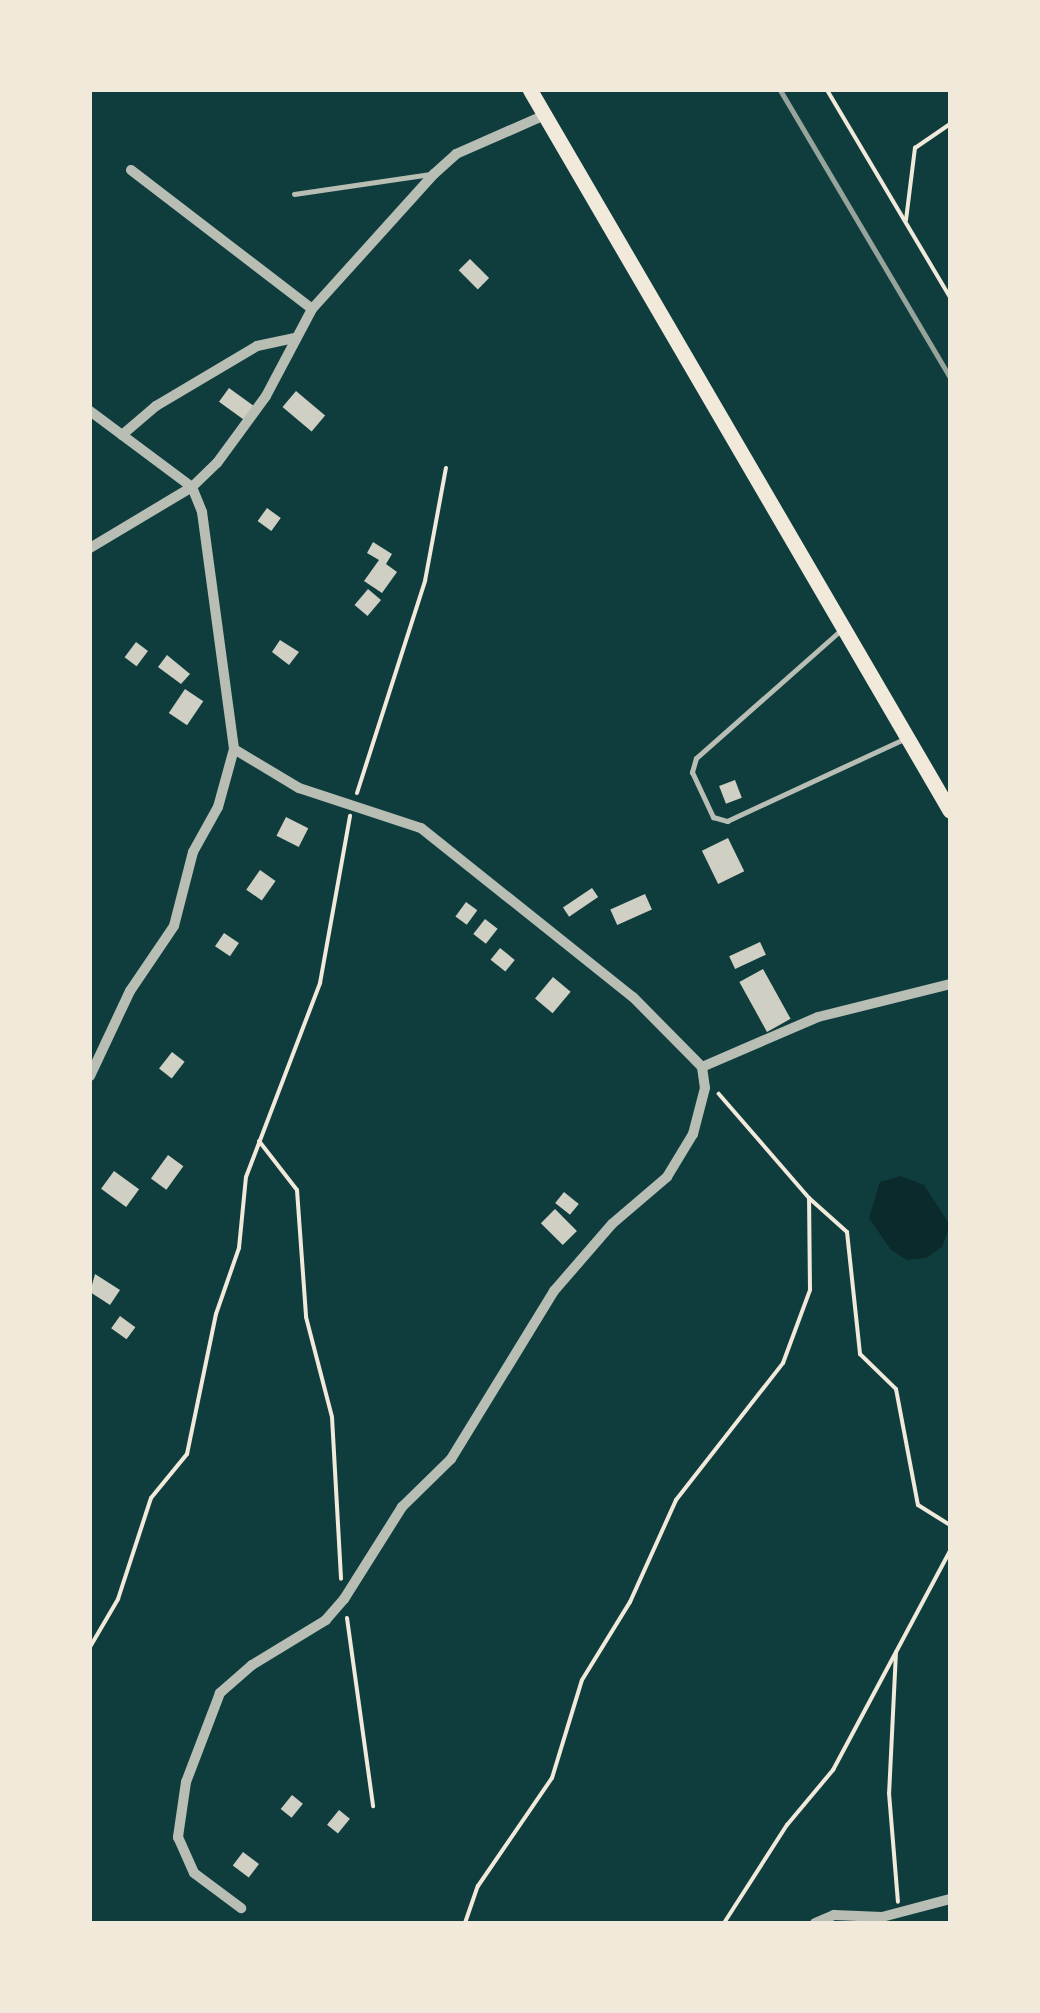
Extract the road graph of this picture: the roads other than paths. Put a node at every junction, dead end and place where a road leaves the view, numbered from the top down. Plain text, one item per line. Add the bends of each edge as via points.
1 (530, 90) edge
2 (545, 115) junction
3 (131, 170) dead end
4 (434, 174) junction
5 (294, 194) dead end
6 (312, 309) junction
7 (296, 338) junction
8 (90, 411) edge
9 (122, 435) junction
10 (192, 486) junction
11 (90, 548) edge
12 (846, 627) junction
13 (907, 738) junction
14 (234, 749) junction
15 (950, 812) edge
16 (950, 984) edge
17 (702, 1067) junction
18 (90, 1076) edge
19 (950, 1899) edge
20 (242, 1908) dead end
21 (815, 1923) edge

1 - 2 main road
2 - 4 street via 456,154
2 - 12 main road
3 - 6 street
4 - 5 lane via 391,175
4 - 6 street
6 - 7 street
7 - 9 street via 258,346 156,406
7 - 10 street via 266,396
8 - 9 street
9 - 10 street
10 - 11 street
10 - 14 street via 202,512
12 - 13 main road
12 - 13 lane via 696,758 692,772 713,817 728,821
13 - 15 main road
14 - 17 street via 299,788 421,828 467,870 564,936
14 - 18 street via 218,806 193,852 174,926 130,991
16 - 17 street via 818,1016
17 - 20 street via 705,1088 693,1134 667,1177 584,1253 554,1291 451,1459 402,1508 344,1599 326,1620 228,1682 186,1782 180,1850 194,1873
19 - 21 street via 900,1914 834,1915

